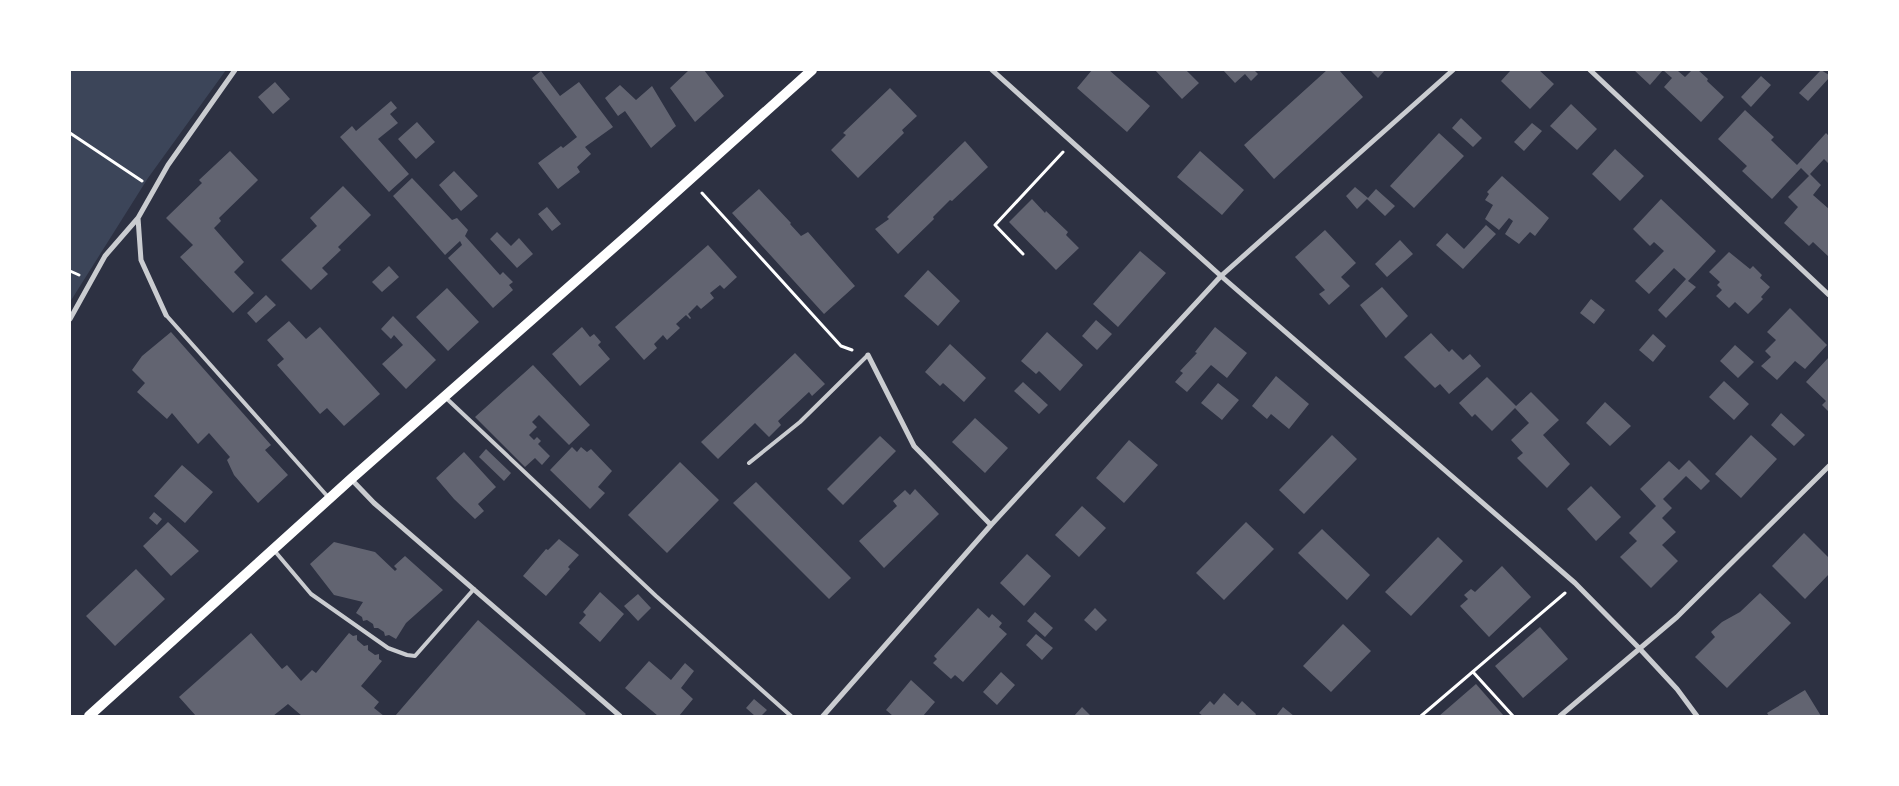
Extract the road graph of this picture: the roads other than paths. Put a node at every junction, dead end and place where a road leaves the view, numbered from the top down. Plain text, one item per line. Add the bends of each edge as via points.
1 (234, 70) edge
2 (812, 70) edge
3 (992, 70) edge
4 (1453, 70) edge
5 (1590, 70) edge
6 (138, 218) junction
7 (1221, 276) junction
8 (1829, 295) edge
9 (166, 315) joint
10 (70, 319) edge
11 (868, 355) joint
12 (444, 397) junction
13 (749, 464) dead end
14 (1829, 466) edge
15 (351, 479) junction
16 (329, 498) junction
17 (991, 525) junction
18 (273, 549) junction
19 (474, 589) junction
20 (1639, 648) junction
21 (89, 716) edge
22 (620, 716) edge
23 (791, 716) edge
24 (823, 716) edge
25 (1560, 716) edge
26 (1697, 716) edge

1 - 6 street via 154,188
2 - 12 main road
3 - 7 street
4 - 7 street
5 - 8 street
6 - 9 street via 141,260
6 - 10 street via 105,256
7 - 17 street
7 - 20 street via 1575,583
9 - 16 lane
11 - 13 lane via 800,422
11 - 17 street via 914,446
12 - 15 main road
12 - 23 lane via 656,596
14 - 20 street via 1711,585
15 - 16 main road
15 - 19 street via 374,504
16 - 18 main road
17 - 24 street
18 - 19 lane via 311,594 388,648 407,656 415,656
18 - 21 main road
19 - 22 street
20 - 25 street
20 - 26 street

